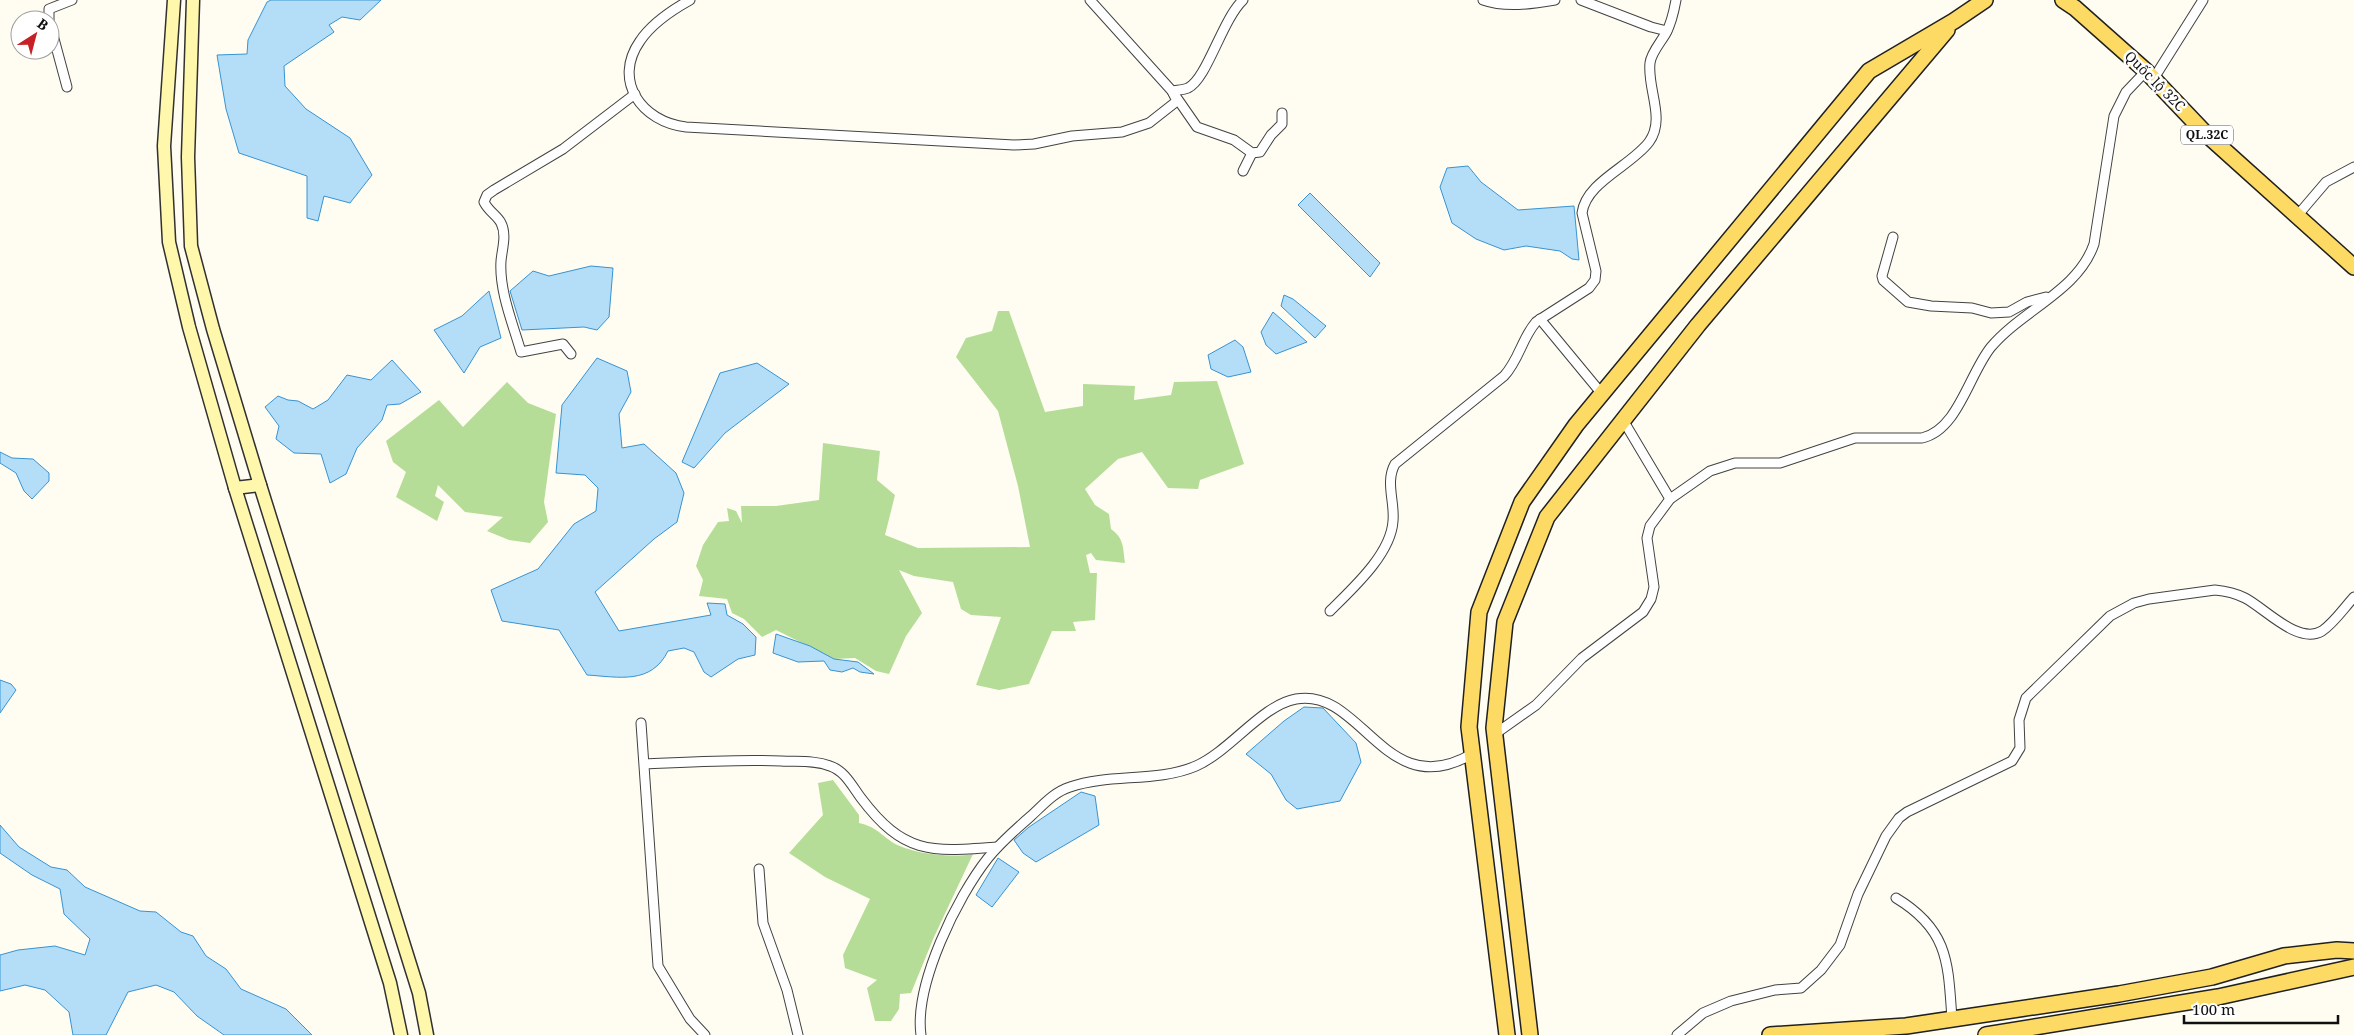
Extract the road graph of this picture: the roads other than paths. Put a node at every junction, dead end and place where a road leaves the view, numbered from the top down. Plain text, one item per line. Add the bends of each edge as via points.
1 (72, 0) edge
2 (174, 0) edge
3 (193, 0) edge
4 (690, 0) edge
5 (1090, 0) edge
6 (1243, 0) edge
7 (1482, 0) edge
8 (1555, 0) edge
9 (1581, 0) edge
10 (1676, 0) edge
11 (1985, 0) edge
12 (2063, 0) edge
13 (2203, 0) edge
14 (49, 10) edge
15 (1954, 21) junction
16 (1667, 31) junction
17 (59, 60) edge
18 (2150, 75) junction
19 (66, 87) dead end
20 (1172, 91) junction
21 (635, 94) junction
22 (1282, 113) dead end
23 (1252, 153) junction
24 (2354, 167) edge
25 (1243, 171) dead end
26 (2297, 216) junction
27 (1893, 237) dead end
28 (2354, 267) edge
29 (2050, 296) junction
30 (1540, 319) junction
31 (571, 354) dead end
32 (1602, 394) junction
33 (1624, 420) junction
34 (260, 485) junction
35 (235, 488) junction
36 (1670, 499) junction
37 (2354, 597) edge
38 (1330, 611) dead end
39 (641, 723) dead end
40 (1495, 734) junction
41 (1472, 754) junction
42 (645, 764) junction
43 (997, 847) junction
44 (759, 869) dead end
45 (1896, 898) dead end
46 (2354, 951) edge
47 (2354, 967) edge
48 (1952, 1019) junction
49 (1878, 1031) edge
50 (401, 1035) edge
51 (427, 1035) edge
52 (705, 1035) edge
53 (798, 1035) edge
54 (921, 1035) edge
55 (1507, 1035) edge
56 (1530, 1035) edge
57 (1677, 1035) edge
58 (1770, 1035) edge
59 (1986, 1035) edge

1 - 14 street
2 - 35 main road via 164,146 170,242 188,327
3 - 34 main road via 188,157 191,246
4 - 21 street via 661,20 639,42 630,70
5 - 20 street
6 - 20 street via 1228,18 1204,69 1189,88
7 - 8 street via 1493,4 1525,5
9 - 16 street via 1650,28
10 - 16 street
11 - 15 main road
12 - 18 main road, Quốc lộ 32C / QL.32C
13 - 18 street
15 - 32 main road via 1869,71
15 - 33 main road via 1698,325
16 - 30 street via 1650,62 1656,120 1651,138 1591,193 1583,208 1595,280 1589,288
17 - 19 street
18 - 26 main road, Quốc lộ 32C / QL.32C via 2205,133
18 - 29 street via 2126,92 2114,116 2091,253 2074,278
20 - 21 street via 1177,101 1149,123 1110,134 1014,145 671,125 647,112
20 - 23 street via 1197,127 1234,140
21 - 31 street via 563,149 487,195 484,202 488,212 501,222 504,236 501,263 506,298 521,352 562,344
22 - 23 street via 1282,124 1260,152
23 - 25 street
24 - 26 street via 2326,182
26 - 28 main road, Quốc lộ 32C / QL.32C
27 - 29 street via 1882,276 1908,302 1991,313 2009,312 2027,302
29 - 36 street via 2011,326 1992,346 1947,423 1936,433 1922,438 1855,438 1780,463 1727,464 1710,471
30 - 32 street
30 - 38 street via 1530,330 1504,376 1395,464 1390,479 1394,519 1388,540 1365,575
32 - 41 main road via 1522,502 1479,612 1469,727
33 - 36 street
33 - 40 main road via 1547,516 1505,622
34 - 35 main road
34 - 51 main road via 419,993
35 - 50 main road via 390,983
36 - 40 street via 1647,533 1654,587 1643,612 1582,658 1536,705
37 - 57 street via 2325,629 2307,635 2293,630 2245,598 2225,591 2149,599 2120,609 2026,698 2019,720 2020,748 2012,761 1907,812 1891,826 1858,894 1840,945 1821,970 1802,988 1766,992 1732,1001 1703,1014
39 - 42 street
40 - 56 main road
41 - 43 street via 1444,765 1406,762 1380,746 1332,705 1318,699 1295,699 1273,708 1224,749 1197,765 1170,774 1081,784 1060,791
41 - 55 main road
42 - 43 street via 756,760 820,764 842,772 886,828 910,843 938,850
42 - 52 street via 658,966 690,1019
43 - 54 street via 954,912 938,949 923,995
44 - 53 street via 763,923 787,990
45 - 48 street via 1915,910 1932,929 1944,951
46 - 48 main road via 2284,956 2212,977
47 - 59 main road via 2218,997
48 - 49 main road
49 - 58 main road

